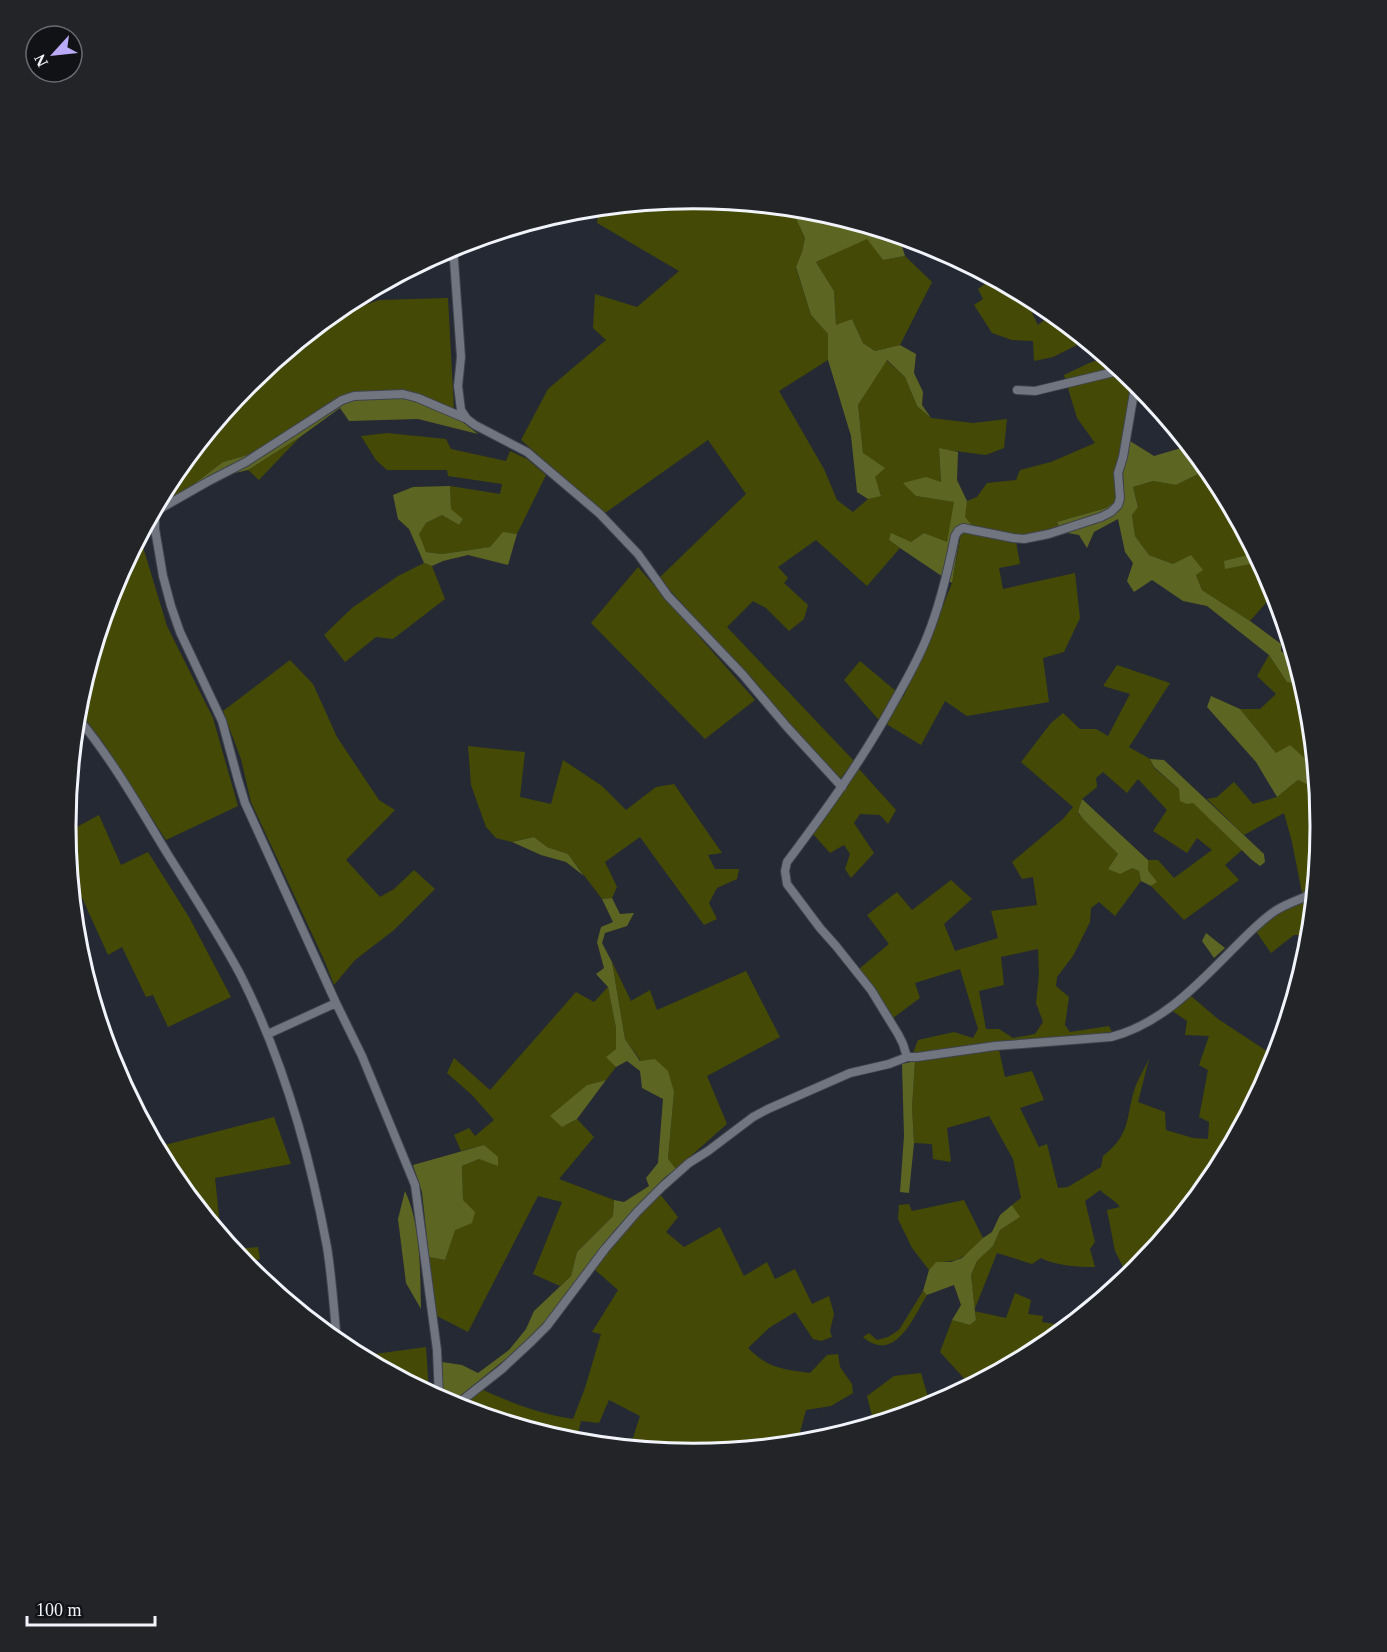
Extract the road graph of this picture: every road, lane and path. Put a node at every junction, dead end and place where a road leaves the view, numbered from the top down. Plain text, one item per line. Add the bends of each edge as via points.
1 (454, 257) edge
2 (1111, 373) edge
3 (1017, 390) dead end
4 (1134, 394) edge
5 (466, 419) junction
6 (169, 500) edge
7 (155, 525) edge
8 (85, 726) edge
9 (842, 787) junction
10 (1306, 896) edge
11 (336, 1002) junction
12 (268, 1034) junction
13 (907, 1057) junction
14 (335, 1328) edge
15 (439, 1387) edge
16 (464, 1399) edge

1 - 5 street via 461,357 458,386
2 - 3 street via 1035,391
4 - 9 street via 1118,472 1120,498 1112,512 1036,537 1013,538 963,528 958,531 927,637 884,720
5 - 6 street via 403,394 354,396 246,462
5 - 9 street via 527,452 600,514 638,554 668,596
7 - 11 street via 163,576 180,632 222,721 245,803
8 - 12 street via 123,780 205,915 240,974
9 - 13 street via 787,861 787,884 871,990
10 - 13 street via 1275,911 1191,990 1157,1017 1129,1031 1111,1037
11 - 12 street
11 - 15 street via 415,1185
12 - 14 street via 316,1195 327,1249
13 - 16 street via 836,1078 768,1108 689,1163 637,1212 547,1326 502,1370

